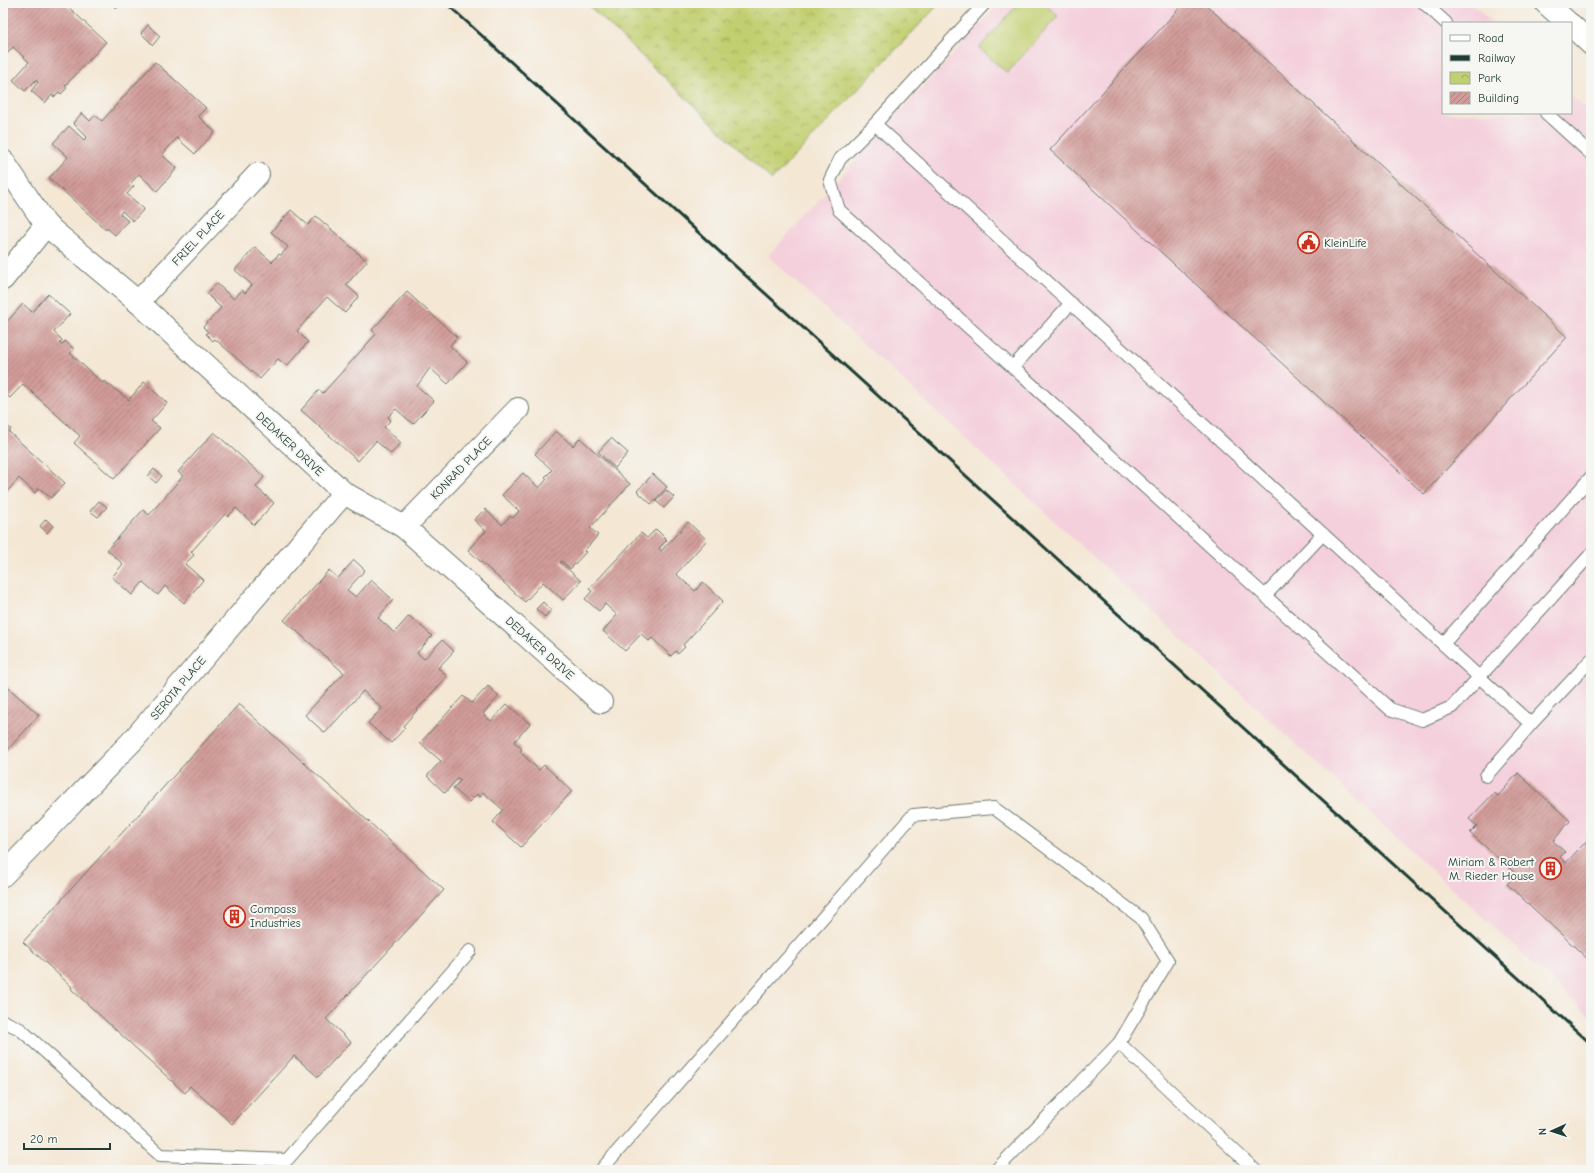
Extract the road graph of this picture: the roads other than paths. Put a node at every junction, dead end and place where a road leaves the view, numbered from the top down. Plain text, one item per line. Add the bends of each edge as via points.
1 (985, 3) edge
2 (1424, 3) edge
3 (1546, 3) edge
4 (1445, 22) edge
5 (1567, 22) edge
6 (1572, 26) edge
7 (1591, 44) edge
8 (1547, 114) edge
9 (875, 124) junction
10 (1591, 154) edge
11 (3, 161) edge
12 (258, 174) dead end
13 (46, 225) junction
14 (3, 279) edge
15 (138, 302) junction
16 (1071, 303) junction
17 (1012, 367) junction
18 (518, 409) dead end
19 (1591, 477) edge
20 (344, 493) junction
21 (404, 527) junction
22 (1323, 534) junction
23 (1591, 554) edge
24 (1265, 596) junction
25 (1443, 644) junction
26 (1591, 660) edge
27 (1480, 677) junction
28 (601, 702) dead end
29 (1531, 724) junction
30 (1486, 776) dead end
31 (3, 875) edge
32 (470, 951) dead end
33 (3, 1021) edge
34 (1119, 1043) junction
35 (601, 1170) edge
36 (996, 1170) edge
37 (1255, 1170) edge

1 - 9 lane
2 - 4 lane
3 - 5 street
6 - 7 street
8 - 10 lane
9 - 16 lane
9 - 17 lane via 840,159 830,180 839,210
11 - 13 street, DEDAKER DRIVE
12 - 15 street, FRIEL PLACE
13 - 14 street
13 - 15 street, DEDAKER DRIVE
15 - 20 street, DEDAKER DRIVE
16 - 17 lane
16 - 22 lane
17 - 24 lane
18 - 21 street, KONRAD PLACE
19 - 25 lane
20 - 21 street, DEDAKER DRIVE
20 - 31 street, SEROTA PLACE via 134,738
21 - 28 street, DEDAKER DRIVE
22 - 24 lane
22 - 25 lane
23 - 27 lane
24 - 27 lane via 1390,709 1422,720 1452,707
25 - 27 lane
26 - 29 lane
27 - 29 lane
29 - 30 lane
32 - 33 lane via 287,1160 160,1155 20,1029
34 - 35 lane via 1168,961 1142,918 994,808 913,815
34 - 36 lane
34 - 37 lane

